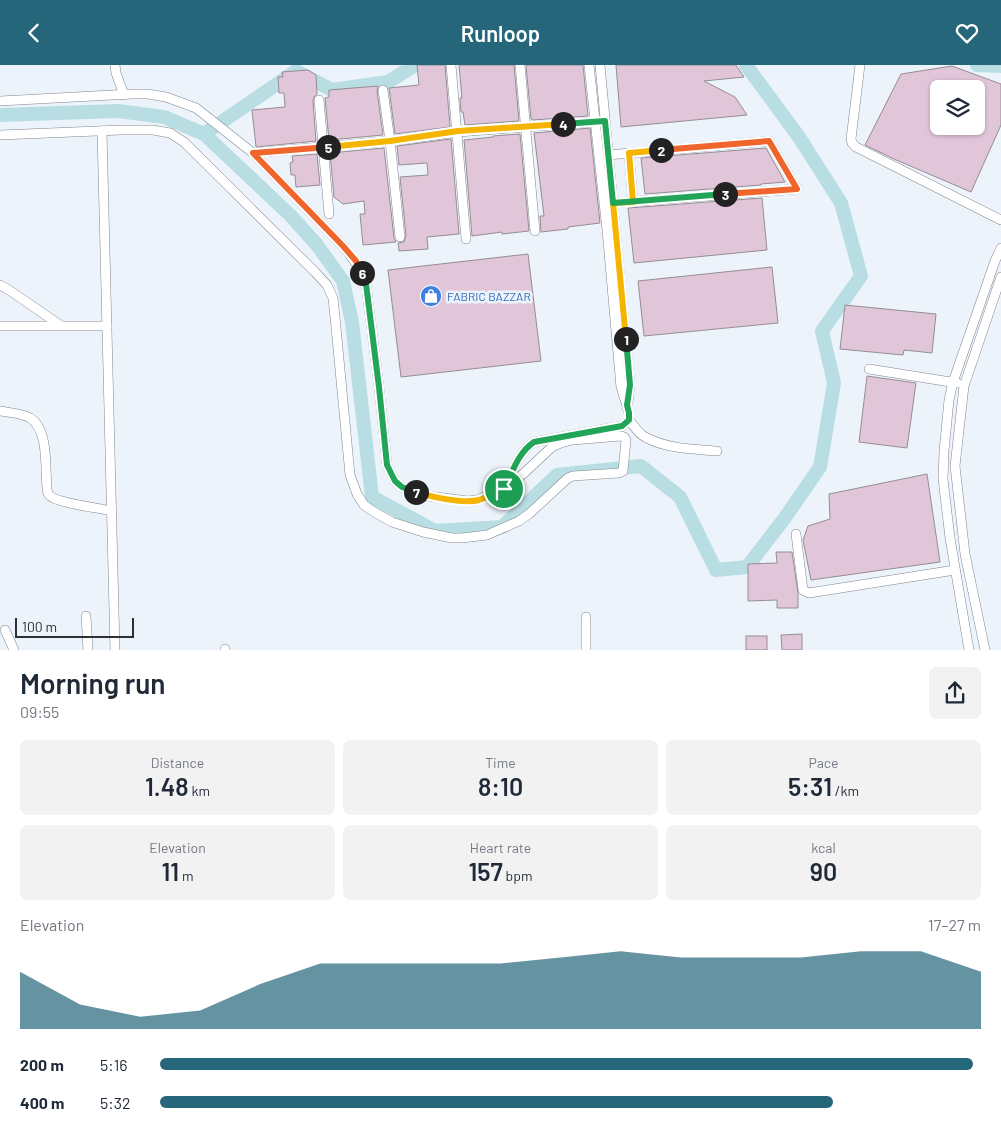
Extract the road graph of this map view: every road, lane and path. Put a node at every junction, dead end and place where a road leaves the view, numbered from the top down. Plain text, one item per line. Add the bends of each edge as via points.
1 (115, 65) edge
2 (451, 65) edge
3 (520, 65) edge
4 (589, 65) edge
5 (600, 65) edge
6 (860, 69) edge
7 (383, 90) dead end
8 (124, 95) junction
9 (319, 100) dead end
10 (0, 101) edge
11 (595, 121) junction
12 (605, 121) junction
13 (525, 127) junction
14 (102, 131) junction
15 (458, 131) junction
16 (0, 135) edge
17 (390, 141) junction
18 (324, 147) junction
19 (253, 153) junction
20 (629, 153) junction
21 (608, 155) junction
22 (633, 202) junction
23 (613, 203) junction
24 (329, 214) dead end
25 (1001, 220) edge
26 (535, 231) dead end
27 (400, 237) dead end
28 (466, 239) dead end
29 (1001, 248) edge
30 (1001, 277) edge
31 (0, 285) edge
32 (0, 325) edge
33 (60, 325) junction
34 (107, 325) junction
35 (869, 369) dead end
36 (953, 382) junction
37 (964, 385) junction
38 (627, 405) junction
39 (0, 411) edge
40 (629, 420) junction
41 (717, 451) dead end
42 (943, 465) junction
43 (955, 466) junction
44 (504, 489) junction
45 (111, 511) junction
46 (796, 534) dead end
47 (955, 570) junction
48 (86, 615) dead end
49 (586, 617) dead end
50 (5, 630) dead end
51 (14, 650) edge
52 (88, 650) edge
53 (114, 650) edge
54 (586, 650) edge
55 (969, 650) edge
56 (985, 650) edge

1 - 8 street
2 - 15 street
3 - 13 street
4 - 11 street
5 - 12 street
6 - 25 street via 852,143
7 - 17 street
8 - 10 street
8 - 19 street via 166,97 196,108
9 - 18 street
11 - 12 street
11 - 13 street
11 - 38 street via 621,387
12 - 21 street
13 - 15 street
13 - 26 street
14 - 16 street
14 - 34 street
14 - 44 street via 153,130 170,133 184,141 327,285 335,317 350,475 364,505 374,512 423,532 452,538 487,535 530,514 568,478 623,471 626,440 621,436 561,443 552,447
15 - 17 street
15 - 28 street
17 - 18 street
17 - 27 street
18 - 19 street
18 - 24 street
19 - 44 street via 343,246 362,273 366,284 387,465 395,481 402,487 428,496 468,501 482,499
20 - 21 street
20 - 22 street
20 - 22 street via 769,141 797,189
21 - 23 street
22 - 23 street
23 - 38 street via 630,385
29 - 36 street
30 - 37 street
31 - 33 street
32 - 33 street
33 - 34 street
34 - 45 street
35 - 36 street
36 - 37 street
36 - 42 street via 948,400
37 - 43 street
38 - 40 street
39 - 45 street via 31,418 38,425 43,434 48,495
40 - 41 street via 640,434 663,444
40 - 44 street via 622,426 534,442 520,455
42 - 43 street
42 - 47 street
43 - 56 street via 965,554
45 - 53 street
46 - 47 street via 803,590 809,593
47 - 55 street
48 - 52 street
49 - 54 street
50 - 51 street

